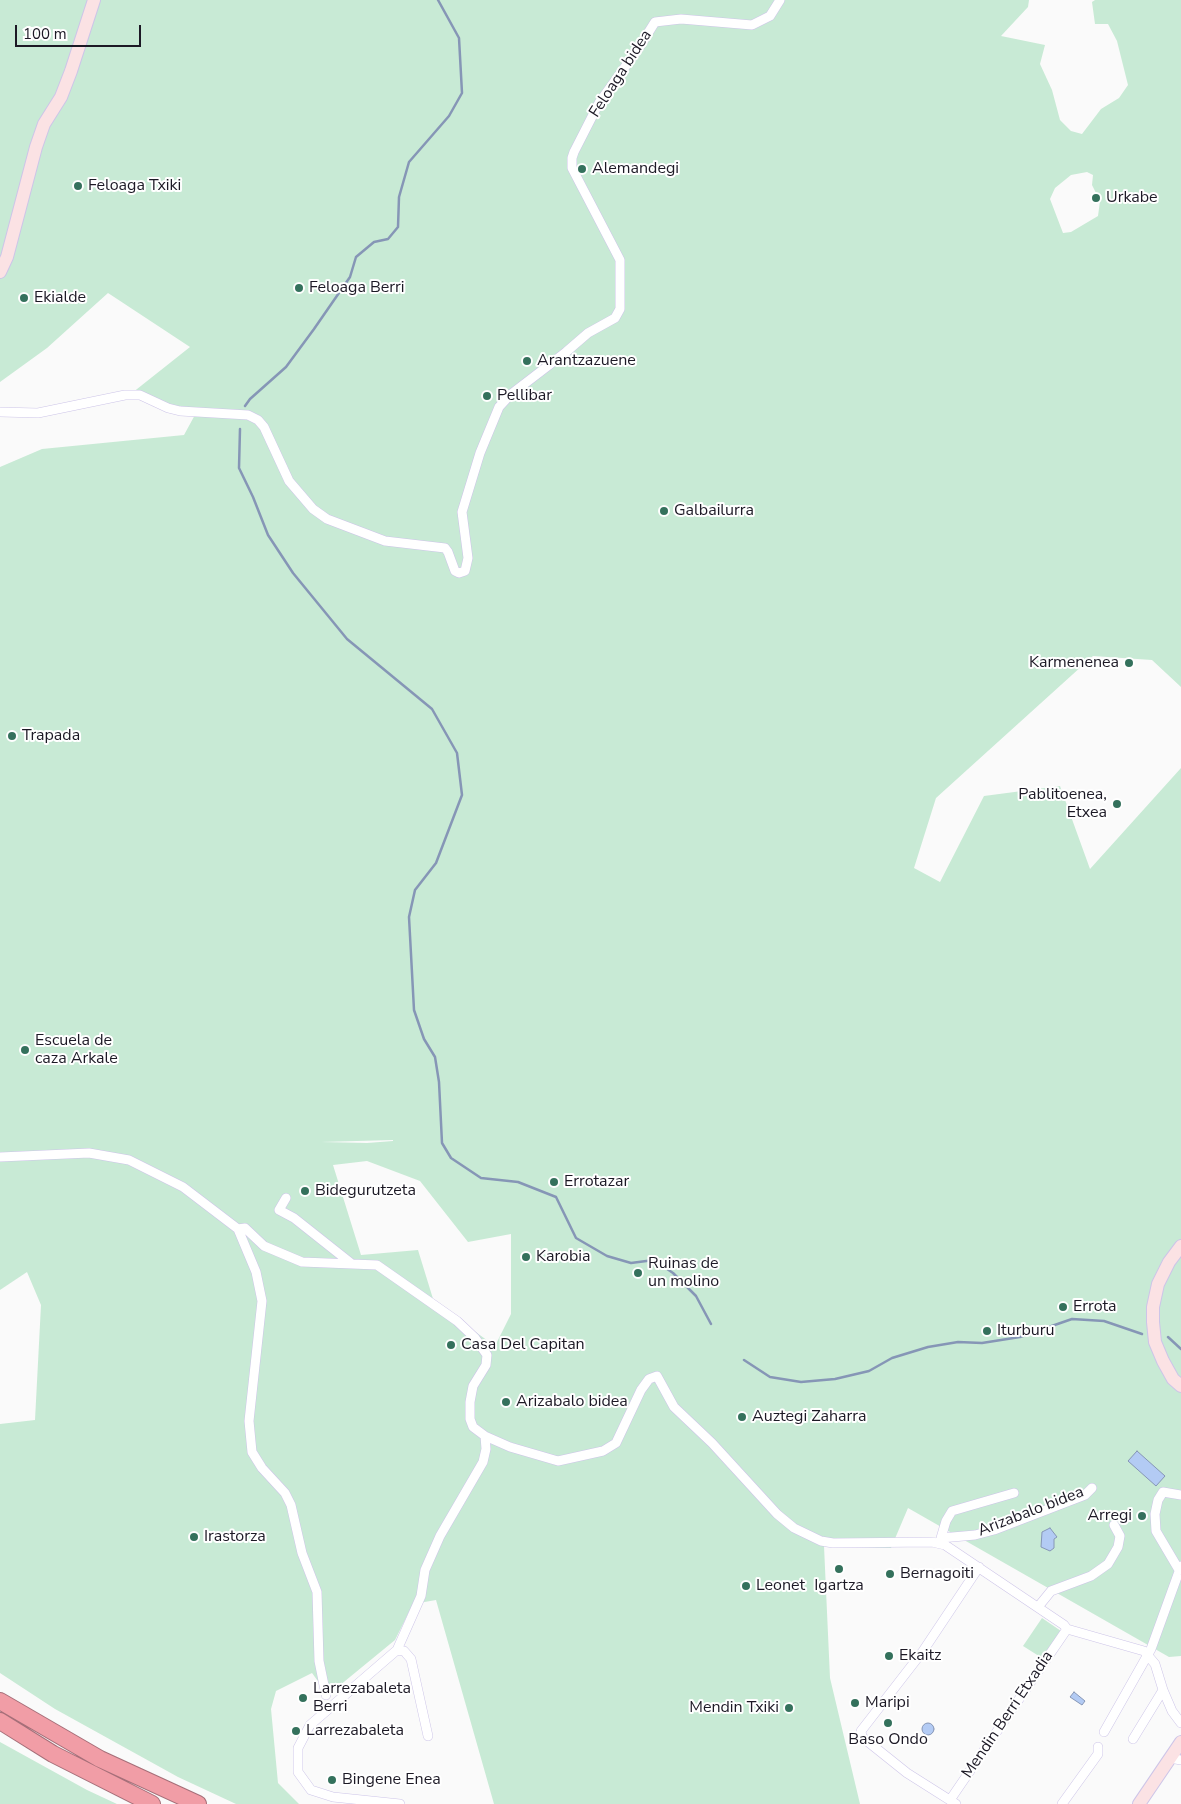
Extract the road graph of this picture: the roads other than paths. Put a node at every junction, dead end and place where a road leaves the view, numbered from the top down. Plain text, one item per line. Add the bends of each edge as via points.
1 (94, 0) edge
2 (780, 0) edge
3 (0, 272) edge
4 (0, 412) edge
5 (0, 1157) edge
6 (286, 1198) dead end
7 (238, 1229) junction
8 (1181, 1246) edge
9 (352, 1264) junction
10 (1181, 1386) edge
11 (485, 1436) junction
12 (1092, 1488) dead end
13 (1014, 1493) dead end
14 (1181, 1494) edge
15 (1114, 1525) dead end
16 (940, 1540) junction
17 (980, 1567) junction
18 (1180, 1568) edge
19 (1038, 1607) junction
20 (1067, 1629) junction
21 (397, 1650) junction
22 (1148, 1655) junction
23 (1163, 1690) junction
24 (326, 1695) dead end
25 (0, 1701) edge
26 (0, 1722) edge
27 (1181, 1723) edge
28 (1104, 1732) dead end
29 (428, 1736) dead end
30 (1133, 1739) dead end
31 (1181, 1742) edge
32 (1098, 1748) dead end
33 (1176, 1759) edge
34 (953, 1802) edge
35 (152, 1804) edge
36 (198, 1804) edge
37 (400, 1804) edge
38 (1062, 1804) edge
39 (1139, 1804) edge

1 - 3 street via 61,97 44,124 36,147
2 - 4 street, Feloaga bidea via 770,16 752,26 681,19 655,22 599,103 574,152 572,168 620,260 620,309 615,318 588,332 499,407 480,453 462,512 468,558 464,571 454,571 445,548 385,541 328,519 313,509 289,481 258,420 248,415 180,411 140,395 125,395 38,413
5 - 7 street via 89,1153 129,1160 182,1187
6 - 9 street via 279,1210
7 - 9 street, Arizabalo bidea via 245,1228 264,1246 291,1258 308,1263
7 - 24 street via 254,1264 262,1301 249,1421 252,1452 292,1505 302,1553 317,1592 319,1654
8 - 10 street via 1158,1284 1153,1322 1155,1342 1163,1361
9 - 11 street, Arizabalo bidea via 381,1266 476,1338 485,1351 487,1361 474,1386 470,1412 473,1427
11 - 16 street, Arizabalo bidea via 558,1461 603,1451 616,1443 641,1390 649,1379 657,1376 674,1407 794,1528 822,1541 839,1543
11 - 21 street via 483,1462 440,1536 425,1570 421,1596
12 - 16 street, Arizabalo bidea via 1084,1495 994,1530
13 - 16 street, Arizabalo bidea via 952,1510
14 - 18 street via 1163,1492 1155,1514 1156,1531
15 - 19 street via 1120,1536 1108,1564 1091,1576 1051,1591
16 - 17 street, Arizabalo bidea
17 - 19 street, Arizabalo bidea
17 - 34 street via 923,1651 861,1731 865,1739 907,1773
18 - 22 street
19 - 20 street, Arizabalo bidea
20 - 22 street, Arizabalo bidea via 1138,1648
20 - 34 street, Mendin Berri Etxadia
21 - 29 street via 404,1651 411,1659
21 - 37 street via 310,1726 300,1740 296,1758 302,1780 316,1793 333,1798
22 - 23 street via 1155,1664
22 - 28 street
23 - 27 street
23 - 30 street
25 - 36 highway via 100,1759
26 - 35 highway via 53,1754
31 - 33 street
32 - 38 street via 1098,1754
33 - 39 street

